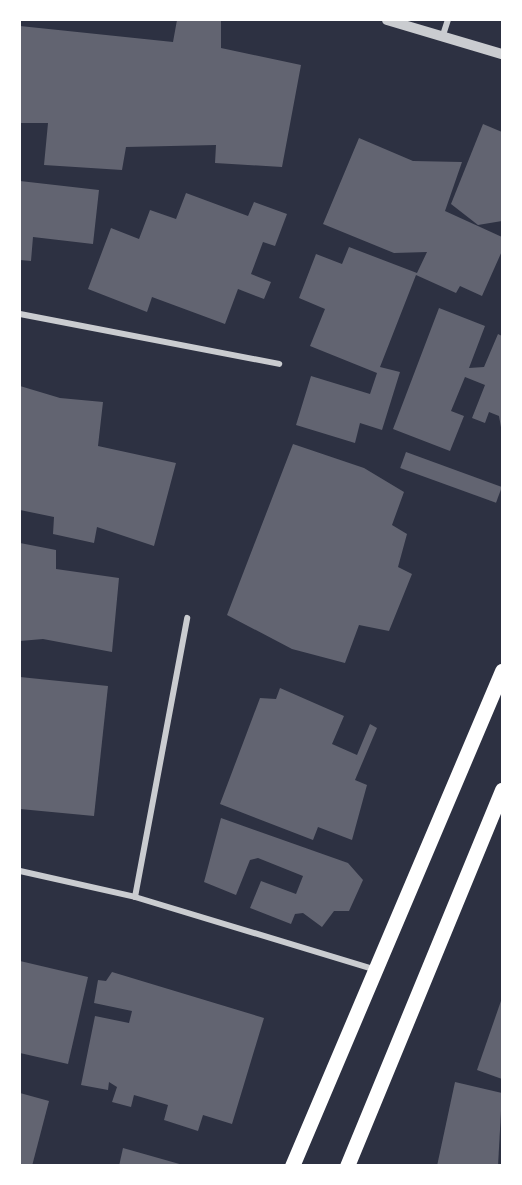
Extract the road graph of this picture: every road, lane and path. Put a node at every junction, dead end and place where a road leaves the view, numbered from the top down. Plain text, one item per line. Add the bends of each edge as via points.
1 (387, 20) edge
2 (448, 20) edge
3 (443, 35) junction
4 (502, 54) edge
5 (20, 314) edge
6 (279, 364) dead end
7 (187, 618) dead end
8 (502, 671) edge
9 (502, 790) edge
10 (20, 871) edge
11 (135, 897) junction
12 (378, 970) junction
13 (292, 1166) edge
14 (347, 1166) edge

1 - 3 street
2 - 3 street
3 - 4 street
5 - 6 street
7 - 11 street
8 - 12 main road
9 - 14 main road
10 - 11 street
11 - 12 street
12 - 13 main road

